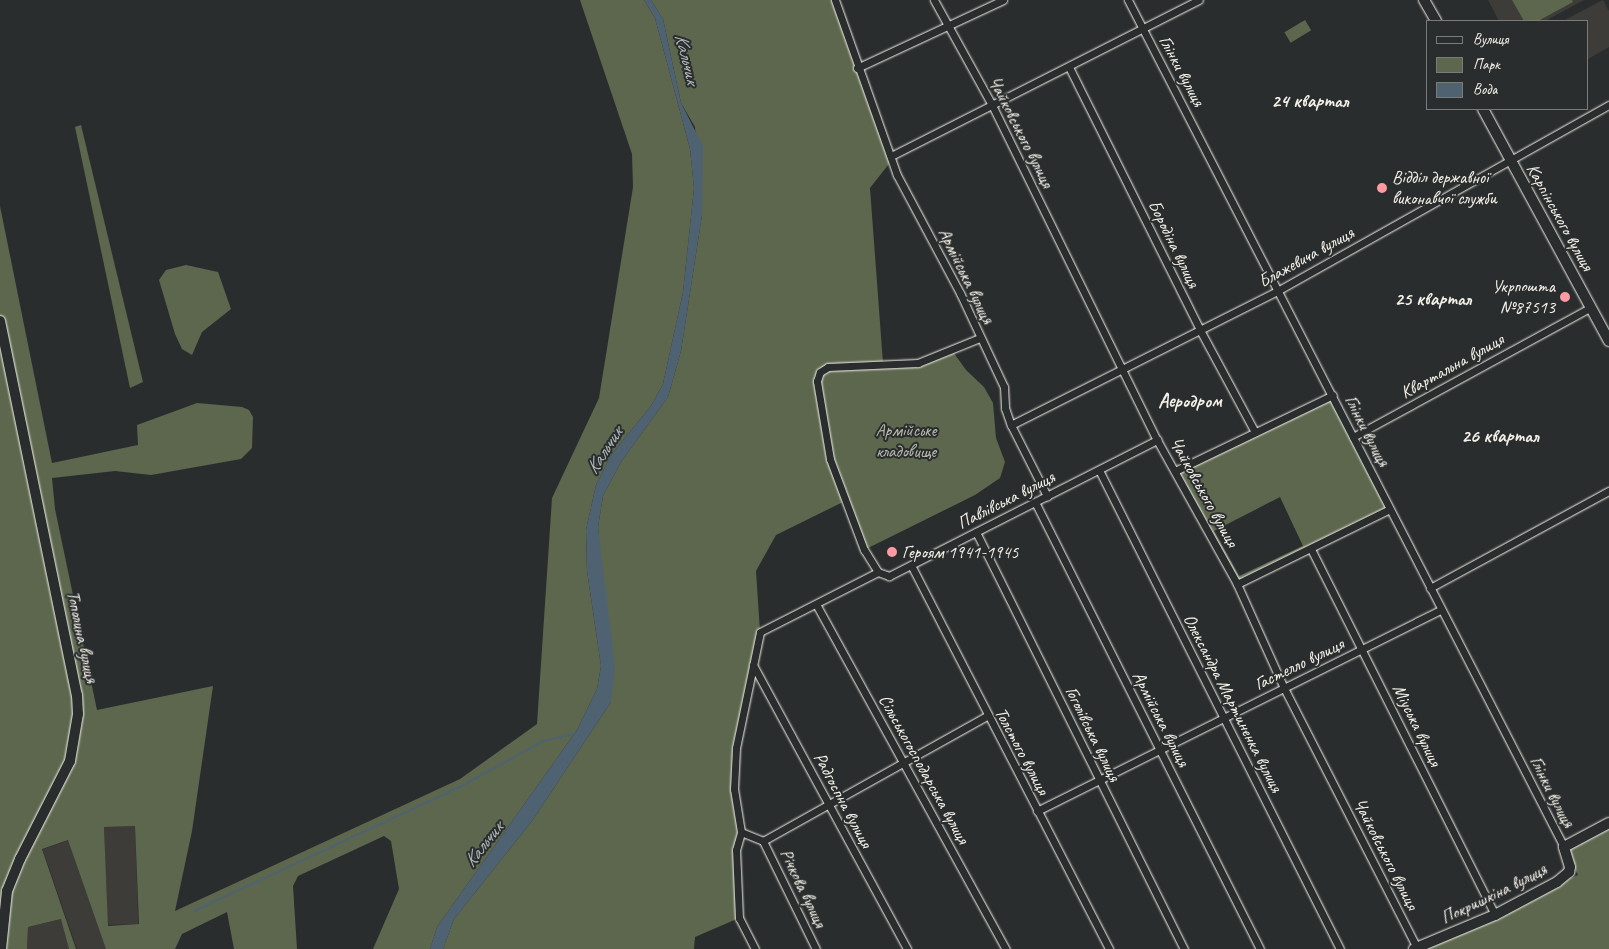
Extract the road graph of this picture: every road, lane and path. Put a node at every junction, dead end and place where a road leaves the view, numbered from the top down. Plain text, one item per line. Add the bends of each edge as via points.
1 (835, 0) edge
2 (934, 0) edge
3 (1003, 0) edge
4 (1128, 0) edge
5 (1199, 0) edge
6 (1424, 0) edge
7 (1435, 20) edge
8 (948, 26) junction
9 (1143, 29) junction
10 (1069, 67) junction
11 (857, 68) junction
12 (992, 105) junction
13 (1609, 105) edge
14 (1484, 110) edge
15 (891, 156) junction
16 (1510, 159) junction
17 (1280, 290) junction
18 (1591, 307) junction
19 (0, 321) edge
20 (1200, 330) junction
21 (980, 338) junction
22 (1609, 341) edge
23 (1122, 369) junction
24 (1332, 395) junction
25 (1011, 425) junction
26 (1255, 432) junction
27 (1354, 437) junction
28 (1158, 440) junction
29 (1099, 470) junction
30 (1175, 471) junction
31 (1609, 491) edge
32 (1047, 496) junction
33 (1035, 502) junction
34 (1390, 509) junction
35 (976, 532) junction
36 (1311, 548) junction
37 (911, 565) junction
38 (878, 572) junction
39 (1237, 584) junction
40 (1430, 588) junction
41 (816, 604) junction
42 (1441, 610) junction
43 (1362, 649) junction
44 (753, 665) junction
45 (1284, 688) junction
46 (987, 716) junction
47 (1223, 718) junction
48 (1160, 750) junction
49 (903, 763) junction
50 (1099, 780) junction
51 (828, 804) junction
52 (1037, 811) junction
53 (1609, 823) edge
54 (741, 832) junction
55 (762, 841) junction
56 (1564, 847) junction
57 (1495, 915) junction
58 (1416, 948) edge
59 (1, 949) edge
60 (755, 949) edge
61 (816, 949) edge
62 (907, 949) edge
63 (1006, 949) edge
64 (1109, 949) edge
65 (1184, 949) edge
66 (1260, 949) edge
67 (1340, 949) edge

1 - 11 street, Армійська вулиця
2 - 8 street, Чайковського вулиця
3 - 8 street
4 - 9 street, Глінки вулиця
5 - 9 street
6 - 7 main road
8 - 11 street
8 - 12 street, Чайковського вулиця
9 - 10 street
9 - 17 street, Глінки вулиця
10 - 12 street
10 - 20 street, Бородіна вулиця
11 - 15 street, Армійська вулиця
12 - 15 street
12 - 23 street, Чайковського вулиця
13 - 16 street, Блажевича вулиця
14 - 16 main road, Карпінського вулиця
15 - 21 street, Армійська вулиця via 897,175 942,257
16 - 17 street, Блажевича вулиця
16 - 18 main road, Карпінського вулиця
17 - 20 street, Блажевича вулиця
17 - 24 street, Глінки вулиця
18 - 22 main road, Карпінського вулиця
18 - 27 street, Квартальна вулиця
19 - 59 main road, Тополина вулиця via 77,695 78,714 70,761 20,859 8,891
20 - 23 street, Блажевича вулиця
20 - 26 street, Бородіна вулиця
21 - 25 street, Армійська вулиця via 1004,387 1005,408
21 - 38 street via 918,363 828,367 820,372 816,381 830,459 864,550
23 - 25 street, Блажевича вулиця
23 - 28 street, Чайковського вулиця
24 - 26 street
24 - 27 street, Глінки вулиця
25 - 32 street, Армійська вулиця
26 - 30 street
27 - 34 street, Глінки вулиця
28 - 29 street, Павлівська вулиця
28 - 30 street, Чайковського вулиця
29 - 32 street, Павлівська вулиця
29 - 47 street, Олександра Мартиненка вулиця
30 - 39 street, Чайковського вулиця
31 - 40 street
32 - 33 street, Павлівська вулиця
33 - 35 street, Павлівська вулиця
33 - 48 street, Армійська вулиця
34 - 36 street
34 - 40 street, Глінки вулиця
35 - 37 street, Павлівська вулиця
35 - 50 street, Гоголівська вулиця
36 - 39 street
36 - 43 street, Міуська вулиця
37 - 38 street, Павлівська вулиця via 889,576
37 - 46 street, Толстого вулиця
38 - 41 street, Павлівська вулиця
39 - 45 street, Чайковського вулиця
40 - 42 street, Глінки вулиця
41 - 44 street, Павлівська вулиця via 760,632
41 - 49 street, Сільськогосподарська вулиця
42 - 43 street, Гастелло вулиця
42 - 56 street, Глінки вулиця
43 - 45 street, Гастелло вулиця
43 - 57 street, Міуська вулиця
44 - 51 street, Радгоспна вулиця
44 - 54 street via 736,748 734,790
45 - 47 street, Гастелло вулиця
45 - 58 street, Чайковського вулиця
46 - 49 street
46 - 52 street, Толстого вулиця
47 - 48 street, Гастелло вулиця
47 - 67 street, Олександра Мартиненка вулиця
48 - 50 street, Гастелло вулиця
48 - 66 street, Армійська вулиця
49 - 51 street
49 - 63 street, Сільськогосподарська вулиця
50 - 52 street, Гастелло вулиця
50 - 65 street, Гоголівська вулиця
51 - 55 street
51 - 62 street, Радгоспна вулиця
52 - 64 street, Толстого вулиця
53 - 56 main road, Покришкіна вулиця
54 - 55 street
54 - 60 street via 736,850 739,918
55 - 61 street, Річкова вулиця
56 - 57 main road, Покришкіна вулиця via 1570,867 1565,877
57 - 58 main road, Покришкіна вулиця

